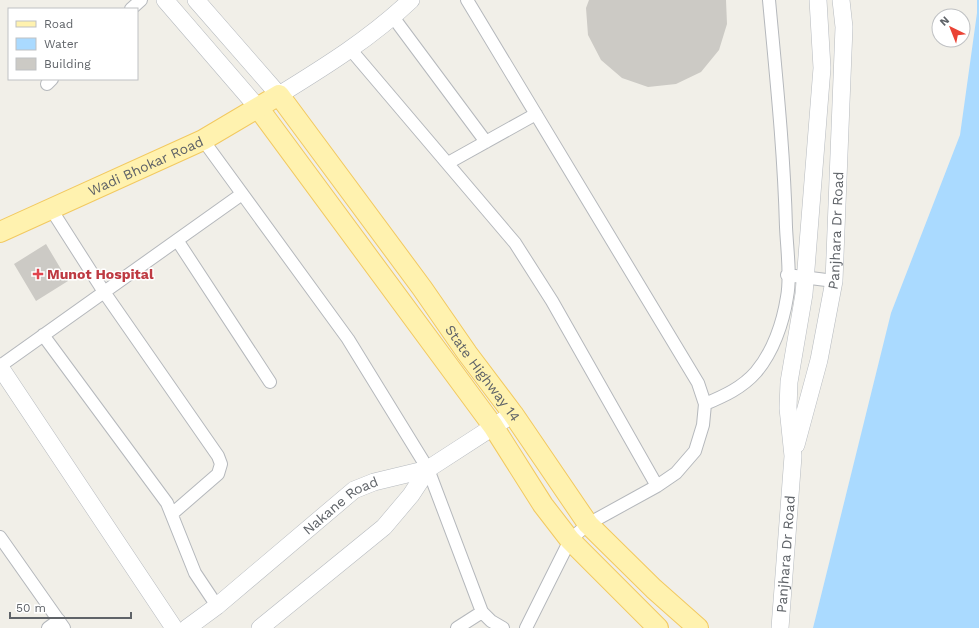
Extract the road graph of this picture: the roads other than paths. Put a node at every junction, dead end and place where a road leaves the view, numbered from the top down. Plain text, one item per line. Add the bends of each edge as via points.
1 (141, 0) edge
2 (165, 0) edge
3 (196, 0) edge
4 (410, 0) edge
5 (467, 0) edge
6 (769, 0) edge
7 (818, 0) edge
8 (841, 0) edge
9 (132, 8) edge
10 (393, 17) junction
11 (351, 50) junction
12 (282, 99) junction
13 (259, 109) junction
14 (536, 114) junction
15 (203, 140) junction
16 (486, 142) junction
17 (448, 163) junction
18 (242, 194) junction
19 (51, 209) junction
20 (0, 232) edge
21 (177, 240) junction
22 (787, 275) junction
23 (805, 277) junction
24 (834, 281) junction
25 (104, 292) junction
26 (43, 335) junction
27 (1, 372) edge
28 (270, 382) dead end
29 (705, 404) junction
30 (513, 414) junction
31 (493, 426) junction
32 (793, 456) junction
33 (428, 469) junction
34 (657, 486) junction
35 (173, 513) junction
36 (588, 524) junction
37 (0, 537) edge
38 (570, 540) junction
39 (217, 606) junction
40 (482, 612) junction
41 (62, 624) edge
42 (695, 625) edge
43 (48, 628) edge
44 (174, 628) edge
45 (187, 628) edge
46 (260, 628) edge
47 (457, 628) edge
48 (503, 628) edge
49 (526, 628) edge
50 (658, 628) edge
51 (780, 628) edge

1 - 9 street
2 - 13 street
3 - 12 street
4 - 10 street
5 - 14 street
6 - 22 street via 785,171
7 - 23 street, Panjhara Dr Road via 822,68
8 - 24 street, Panjhara Dr Road via 844,27
10 - 11 street
10 - 16 street
11 - 12 street
11 - 17 street
12 - 13 main road, Wadi Bhokar Road
12 - 30 main road, State Highway 14
13 - 15 main road, Wadi Bhokar Road
13 - 31 main road, State Highway 14
14 - 16 street
14 - 29 street via 698,383
15 - 18 street
15 - 19 main road, Wadi Bhokar Road
16 - 17 street
17 - 34 street via 515,243 552,301
18 - 21 street
18 - 33 street via 348,339
19 - 20 main road, Wadi Bhokar Road
19 - 25 street
21 - 25 street
21 - 28 street
22 - 23 street
22 - 29 street via 788,295 784,316 768,354 757,372 732,392
23 - 24 street
23 - 32 street, Panjhara Dr Road via 798,337 789,382 788,408
24 - 32 street, Panjhara Dr Road via 819,360
25 - 26 street
25 - 35 street via 218,456 218,474
26 - 27 street
26 - 35 street
27 - 44 street
29 - 34 street via 703,425 695,451 676,473
30 - 31 street, Nakane Road
30 - 36 main road, State Highway 14
31 - 33 street, Nakane Road
31 - 38 main road, State Highway 14
32 - 51 street, Panjhara Dr Road
33 - 39 street, Nakane Road via 374,482 354,490
33 - 40 street
33 - 46 street via 384,528
34 - 36 street
35 - 39 street via 195,573
36 - 38 street
36 - 42 main road, State Highway 14
37 - 41 street
38 - 49 street
38 - 50 main road, State Highway 14
39 - 45 street, Nakane Road
40 - 47 street
40 - 48 street
41 - 43 street

